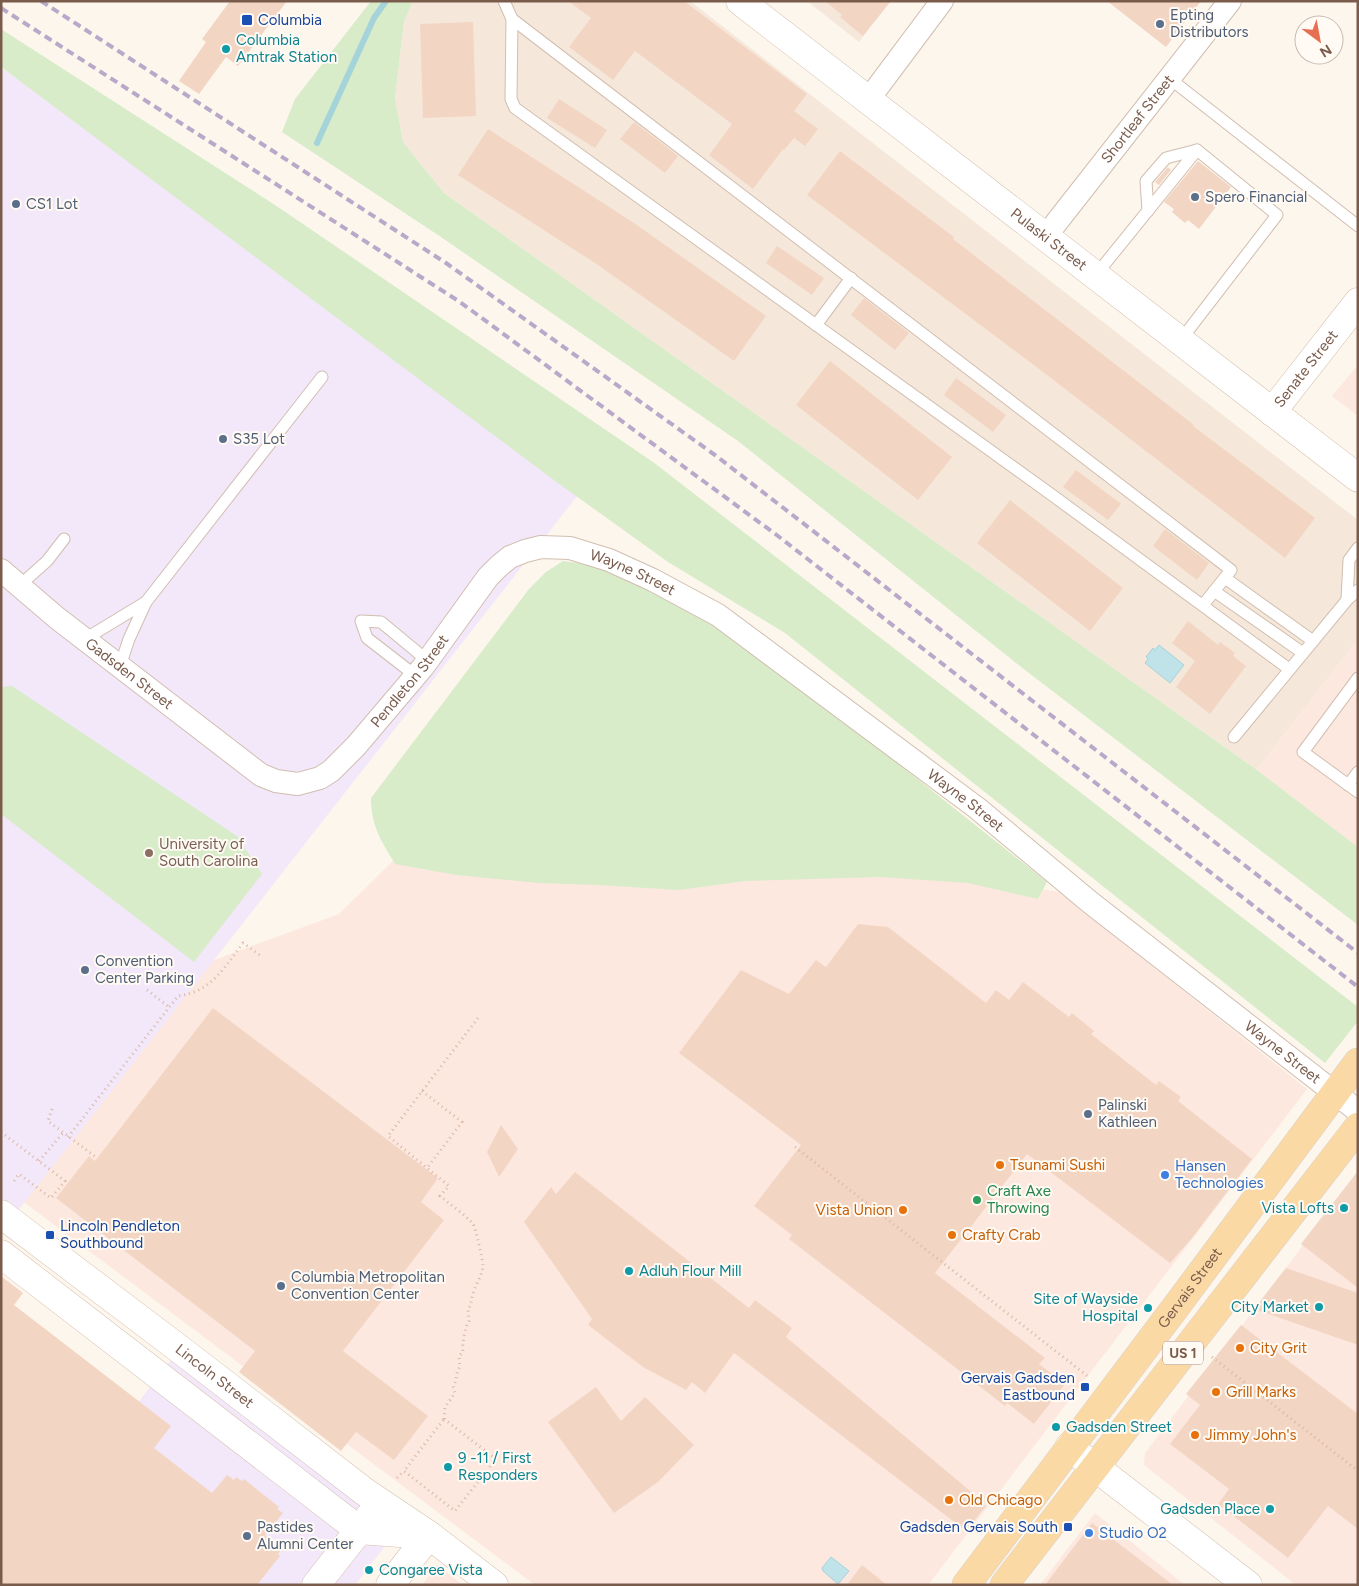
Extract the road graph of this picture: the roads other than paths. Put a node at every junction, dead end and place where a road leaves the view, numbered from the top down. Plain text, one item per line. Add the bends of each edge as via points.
1 (504, 1) edge
2 (740, 1) edge
3 (942, 1) edge
4 (1230, 1) edge
5 (512, 19) junction
6 (1169, 78) junction
7 (868, 100) junction
8 (1197, 150) junction
9 (1148, 211) junction
10 (1358, 226) edge
11 (1045, 237) junction
12 (1095, 276) junction
13 (851, 278) junction
14 (1358, 302) edge
15 (816, 325) junction
16 (1180, 341) junction
17 (322, 377) dead end
18 (1272, 412) junction
19 (1358, 478) edge
20 (64, 539) dead end
21 (541, 547) joint
22 (1358, 548) edge
23 (1, 570) edge
24 (1225, 578) junction
25 (19, 586) junction
26 (1358, 590) edge
27 (1214, 591) junction
28 (1347, 600) junction
29 (146, 602) junction
30 (1203, 605) junction
31 (85, 639) junction
32 (1313, 641) junction
33 (1303, 653) junction
34 (120, 666) junction
35 (422, 669) junction
36 (1290, 669) junction
37 (1358, 678) edge
38 (1234, 737) dead end
39 (1358, 772) edge
40 (261, 775) joint
41 (1353, 788) edge
42 (1355, 1065) edge
43 (1335, 1092) junction
44 (1358, 1110) edge
45 (1358, 1127) edge
46 (4, 1222) edge
47 (1, 1254) edge
48 (1070, 1446) junction
49 (1094, 1466) junction
50 (380, 1503) junction
51 (359, 1530) junction
52 (428, 1535) junction
53 (316, 1585) edge
54 (390, 1585) edge
55 (494, 1585) edge
56 (966, 1585) edge
57 (1004, 1585) edge
58 (1248, 1585) edge

1 - 5 lane
2 - 7 street, Pulaski Street
3 - 7 street
4 - 6 street, Shortleaf Street
5 - 13 lane
5 - 15 lane via 511,98 515,108
6 - 10 lane
6 - 11 street, Shortleaf Street
7 - 11 street, Pulaski Street
8 - 9 lane
8 - 9 lane via 1166,158 1146,181
8 - 16 lane via 1277,215
9 - 12 lane
11 - 12 street, Pulaski Street
12 - 16 street, Pulaski Street
13 - 15 lane
13 - 24 lane via 1231,570
14 - 18 street, Senate Street
15 - 30 lane
16 - 18 street, Pulaski Street
17 - 29 lane
18 - 19 street, Pulaski Street
20 - 25 lane via 47,561
21 - 35 street, Pendleton Street via 510,557 488,577
21 - 43 street, Wayne Street via 556,546 609,560 653,580 740,630 977,808 1091,903
22 - 28 lane via 1350,560
23 - 25 street, Gadsden Street
24 - 27 lane
24 - 32 lane
25 - 31 street, Gadsden Street
26 - 28 lane
27 - 30 lane
27 - 33 lane
28 - 32 lane
29 - 31 lane
29 - 34 lane
30 - 36 lane
31 - 34 street, Gadsden Street
32 - 33 lane
33 - 36 lane
34 - 40 street, Gadsden Street
35 - 35 lane via 381,622 361,621 367,638
35 - 40 street, Pendleton Street via 356,746 320,778 298,784
36 - 38 lane
37 - 41 lane via 1303,752
39 - 41 lane
42 - 43 main road, Gervais Street
43 - 44 street, Wayne Street
43 - 48 main road, Gervais Street
45 - 49 main road, US 1
46 - 50 street, Lincoln Street
47 - 51 street
48 - 49 street
48 - 56 main road, Gervais Street
49 - 57 main road, US 1
49 - 58 street
50 - 51 street
50 - 52 street, Lincoln Street
51 - 52 street
51 - 53 street
52 - 54 street
52 - 55 street, Lincoln Street

